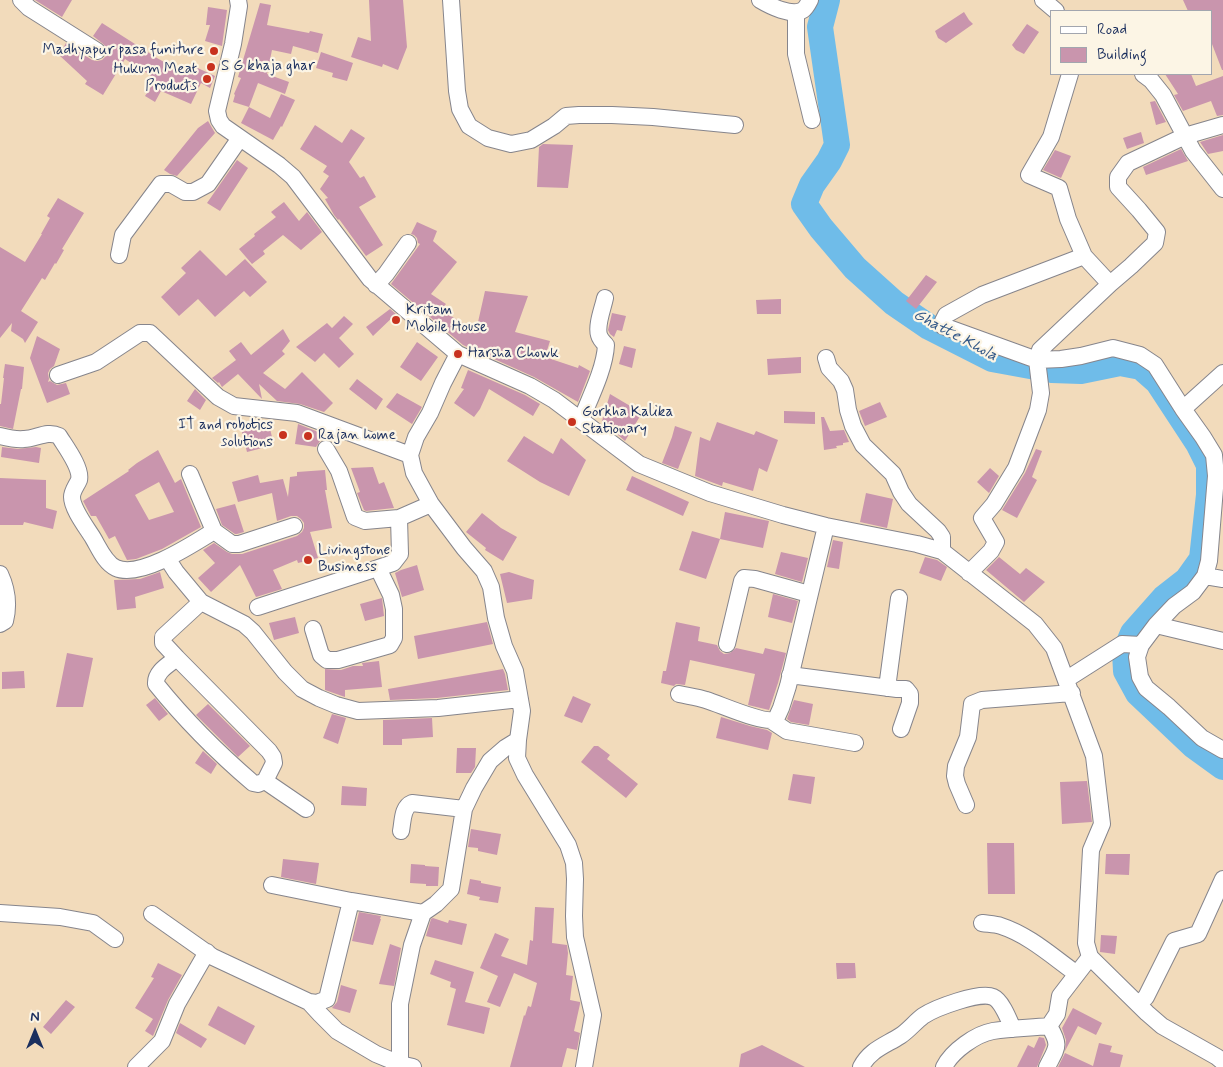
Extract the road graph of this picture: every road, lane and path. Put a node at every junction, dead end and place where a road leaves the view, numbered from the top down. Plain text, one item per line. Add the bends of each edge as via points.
1 (21, 0) edge
2 (238, 0) edge
3 (451, 0) edge
4 (760, 0) edge
5 (810, 0) edge
6 (1043, 0) edge
7 (1055, 10) edge
8 (796, 13) junction
9 (97, 51) dead end
10 (1070, 75) edge
11 (1144, 75) edge
12 (812, 120) dead end
13 (735, 125) dead end
14 (1223, 125) edge
15 (1186, 136) junction
16 (240, 138) junction
17 (1223, 189) edge
18 (408, 243) dead end
19 (119, 254) dead end
20 (1084, 256) junction
21 (1110, 284) junction
22 (376, 285) junction
23 (605, 298) dead end
24 (458, 354) junction
25 (826, 358) dead end
26 (1038, 360) junction
27 (1223, 373) edge
28 (58, 375) dead end
29 (1183, 409) junction
30 (581, 420) junction
31 (0, 436) edge
32 (326, 449) dead end
33 (410, 455) junction
34 (190, 474) dead end
35 (1220, 474) edge
36 (431, 504) junction
37 (399, 518) junction
38 (294, 526) dead end
39 (826, 526) junction
40 (214, 531) junction
41 (942, 551) junction
42 (167, 558) junction
43 (378, 568) junction
44 (969, 573) junction
45 (0, 574) edge
46 (1205, 576) junction
47 (1223, 579) edge
48 (809, 594) junction
49 (899, 598) dead end
50 (201, 602) junction
51 (258, 607) dead end
52 (0, 624) edge
53 (1156, 625) junction
54 (313, 629) dead end
55 (1223, 641) edge
56 (727, 644) dead end
57 (1141, 646) junction
58 (177, 658) junction
59 (790, 675) junction
60 (1069, 686) junction
61 (887, 688) junction
62 (679, 694) dead end
63 (520, 699) junction
64 (772, 721) junction
65 (901, 729) dead end
66 (518, 740) junction
67 (856, 743) dead end
68 (1223, 750) edge
69 (265, 781) junction
70 (966, 805) dead end
71 (306, 809) dead end
72 (464, 809) junction
73 (401, 830) dead end
74 (1223, 879) edge
75 (272, 885) dead end
76 (350, 901) junction
77 (0, 913) edge
78 (423, 913) junction
79 (152, 914) dead end
80 (982, 923) dead end
81 (115, 940) dead end
82 (207, 952) junction
83 (1090, 957) junction
84 (1077, 974) junction
85 (309, 1002) junction
86 (1139, 1004) junction
87 (1048, 1026) junction
88 (1014, 1029) junction
89 (1223, 1062) edge
90 (404, 1066) edge
91 (136, 1067) edge
92 (584, 1067) edge
93 (861, 1067) edge
94 (944, 1067) edge
95 (1047, 1067) edge

1 - 9 street
2 - 16 street via 233,44 217,111 223,126
3 - 13 street via 460,109 469,126 488,138 511,144 531,140 566,116 579,115 653,117
4 - 8 street via 780,10
5 - 8 street via 805,9
6 - 7 street
8 - 12 street via 796,54
10 - 20 street via 1051,137 1029,174 1059,188
11 - 15 street via 1163,94
14 - 15 street
15 - 17 street via 1193,151
15 - 21 street via 1128,163 1118,177 1118,187 1156,232 1155,243
16 - 19 street via 208,184 185,192 171,184 161,184 123,235
16 - 22 street via 293,177
18 - 22 street
20 - 21 street
20 - 26 street via 982,295 946,315 943,321 943,326
21 - 26 street via 1040,350
22 - 24 street
23 - 30 street via 598,328 606,352
24 - 30 street via 530,386
24 - 33 street
25 - 41 street via 829,368 845,390 853,426 863,445 893,474 909,504 938,531 942,537
26 - 29 street via 1081,356 1113,348 1140,355 1155,365
26 - 44 street via 1041,393 1038,410 1016,468 982,518 996,542
27 - 29 street
28 - 33 street via 96,362 140,333 150,333 218,397 234,406 297,413
29 - 35 street via 1214,455
30 - 39 street via 639,464 710,493
31 - 42 street via 16,439 48,433 59,436 80,470 72,497 75,508 114,567 134,570
32 - 37 street via 339,471 355,516 364,521
33 - 36 street via 414,473
34 - 40 street
35 - 46 street
36 - 37 street
36 - 63 street via 484,571 491,587 504,646 515,670
37 - 43 street via 400,554 393,563
38 - 40 street via 239,544 232,544
39 - 41 street
39 - 48 street
40 - 42 street
41 - 44 street
42 - 50 street
43 - 51 street
43 - 54 street via 394,609 394,638 390,645 338,660 327,660 321,655
44 - 60 street via 1035,624 1054,648
45 - 52 street via 8,609 5,621
46 - 47 street
46 - 53 street via 1193,592
48 - 56 street via 744,578
48 - 59 street
49 - 61 street
50 - 58 street via 163,637 163,643
50 - 63 street via 244,624 302,689 348,710 438,708
53 - 55 street
53 - 57 street
57 - 60 street via 1122,644
57 - 68 street via 1137,657 1140,677 1146,688 1202,738
58 - 69 street via 270,750 274,764
58 - 69 street via 158,673 156,684 180,713 236,768 253,783
59 - 61 street
59 - 64 street via 782,708
60 - 70 street via 972,704 968,737 955,776
60 - 83 street via 1094,756 1102,824 1092,850 1086,943
61 - 65 street via 906,689 910,694
62 - 64 street
63 - 66 street via 522,711
64 - 67 street via 787,731
66 - 72 street via 490,761
66 - 92 street via 517,758 568,845 574,863 576,937 593,1015
69 - 71 street
72 - 73 street via 412,803 405,808
72 - 78 street via 451,889
74 - 86 street via 1198,934 1174,941 1146,997
75 - 76 street
76 - 78 street
76 - 85 street via 327,999
77 - 81 street via 93,923
78 - 90 street via 412,945 400,1004
79 - 82 street
80 - 84 street via 1015,931
82 - 85 street
82 - 91 street via 177,1004 162,1041
83 - 84 street
83 - 86 street
84 - 87 street via 1060,996 1057,1014
85 - 90 street via 337,1031
86 - 89 street via 1162,1026
87 - 88 street
87 - 95 street via 1056,1039 1056,1050
88 - 93 street via 1001,1004 993,997 981,995 924,1016 901,1035 870,1053
88 - 94 street via 992,1031 968,1042 948,1058

